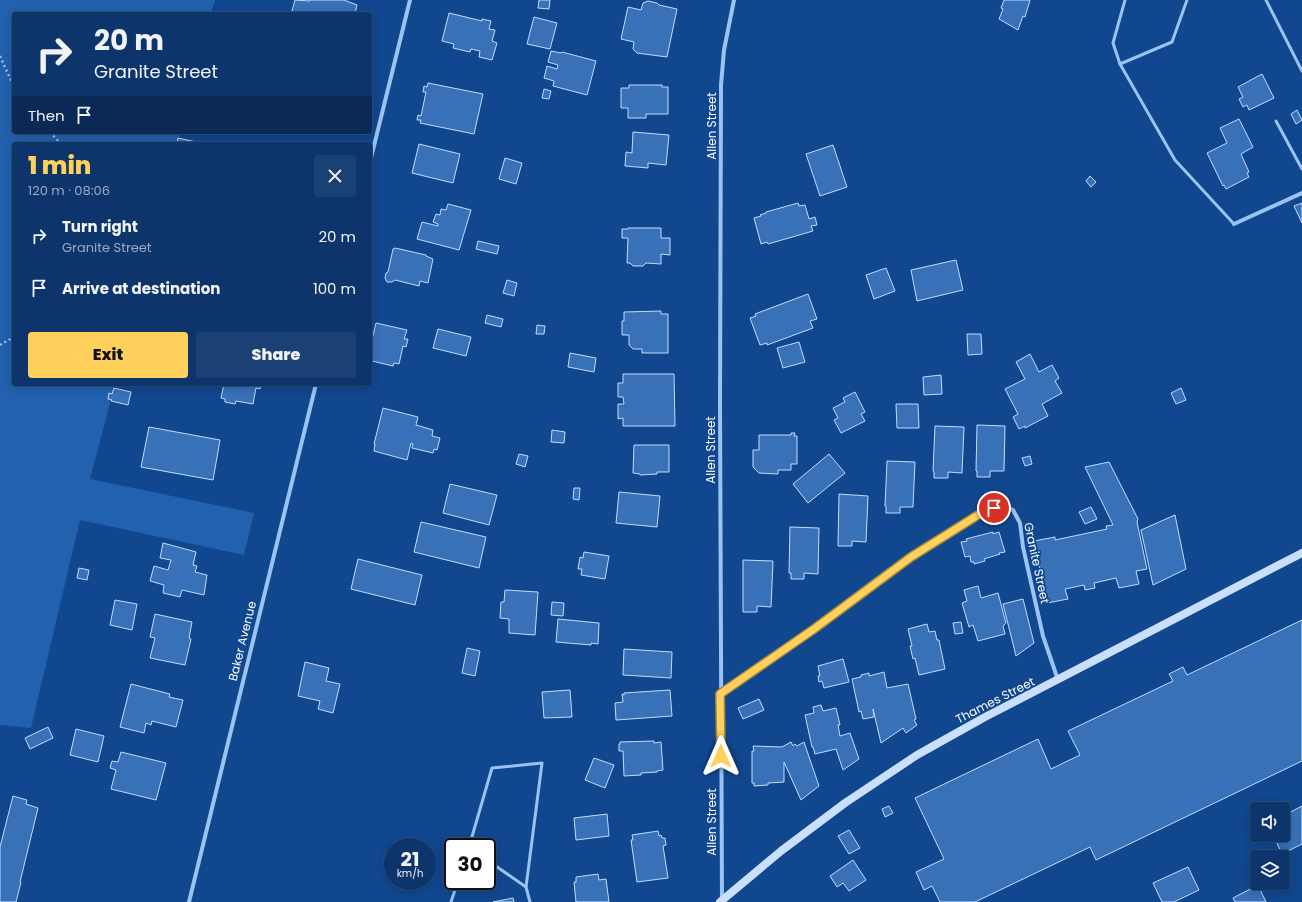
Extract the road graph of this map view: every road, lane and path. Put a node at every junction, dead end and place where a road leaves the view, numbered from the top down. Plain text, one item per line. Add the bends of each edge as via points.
1 (410, 0) edge
2 (734, 0) edge
3 (1125, 0) edge
4 (1187, 0) edge
5 (1266, 0) edge
6 (0, 56) edge
7 (1120, 64) junction
8 (1302, 71) edge
9 (12, 83) edge
10 (1276, 121) dead end
11 (52, 134) edge
12 (59, 142) edge
13 (372, 154) edge
14 (1302, 169) edge
15 (1302, 193) edge
16 (1234, 224) joint
17 (12, 337) edge
18 (0, 345) edge
19 (316, 386) edge
20 (1302, 553) edge
21 (1058, 680) junction
22 (720, 694) junction
23 (472, 838) edge
24 (496, 866) edge
25 (526, 887) junction
26 (455, 890) edge
27 (721, 901) edge
28 (189, 902) edge
29 (451, 902) edge
30 (530, 902) edge

1 - 13 street
2 - 22 street, Allen Street via 724,50 721,85
3 - 7 lane via 1113,43
4 - 7 lane via 1172,42
5 - 8 lane
6 - 9 path
7 - 16 lane via 1174,160
10 - 14 lane
11 - 12 path
15 - 16 street
17 - 18 path
19 - 28 street, Baker Avenue
20 - 21 street, Thames Street
21 - 22 street, Granite Street via 1043,636 1020,524 1013,510 1002,506 986,510 911,557
21 - 27 street, Thames Street via 917,754 844,803
22 - 27 street, Allen Street
23 - 25 lane via 492,768 542,763
24 - 25 lane
25 - 30 lane
26 - 29 lane

